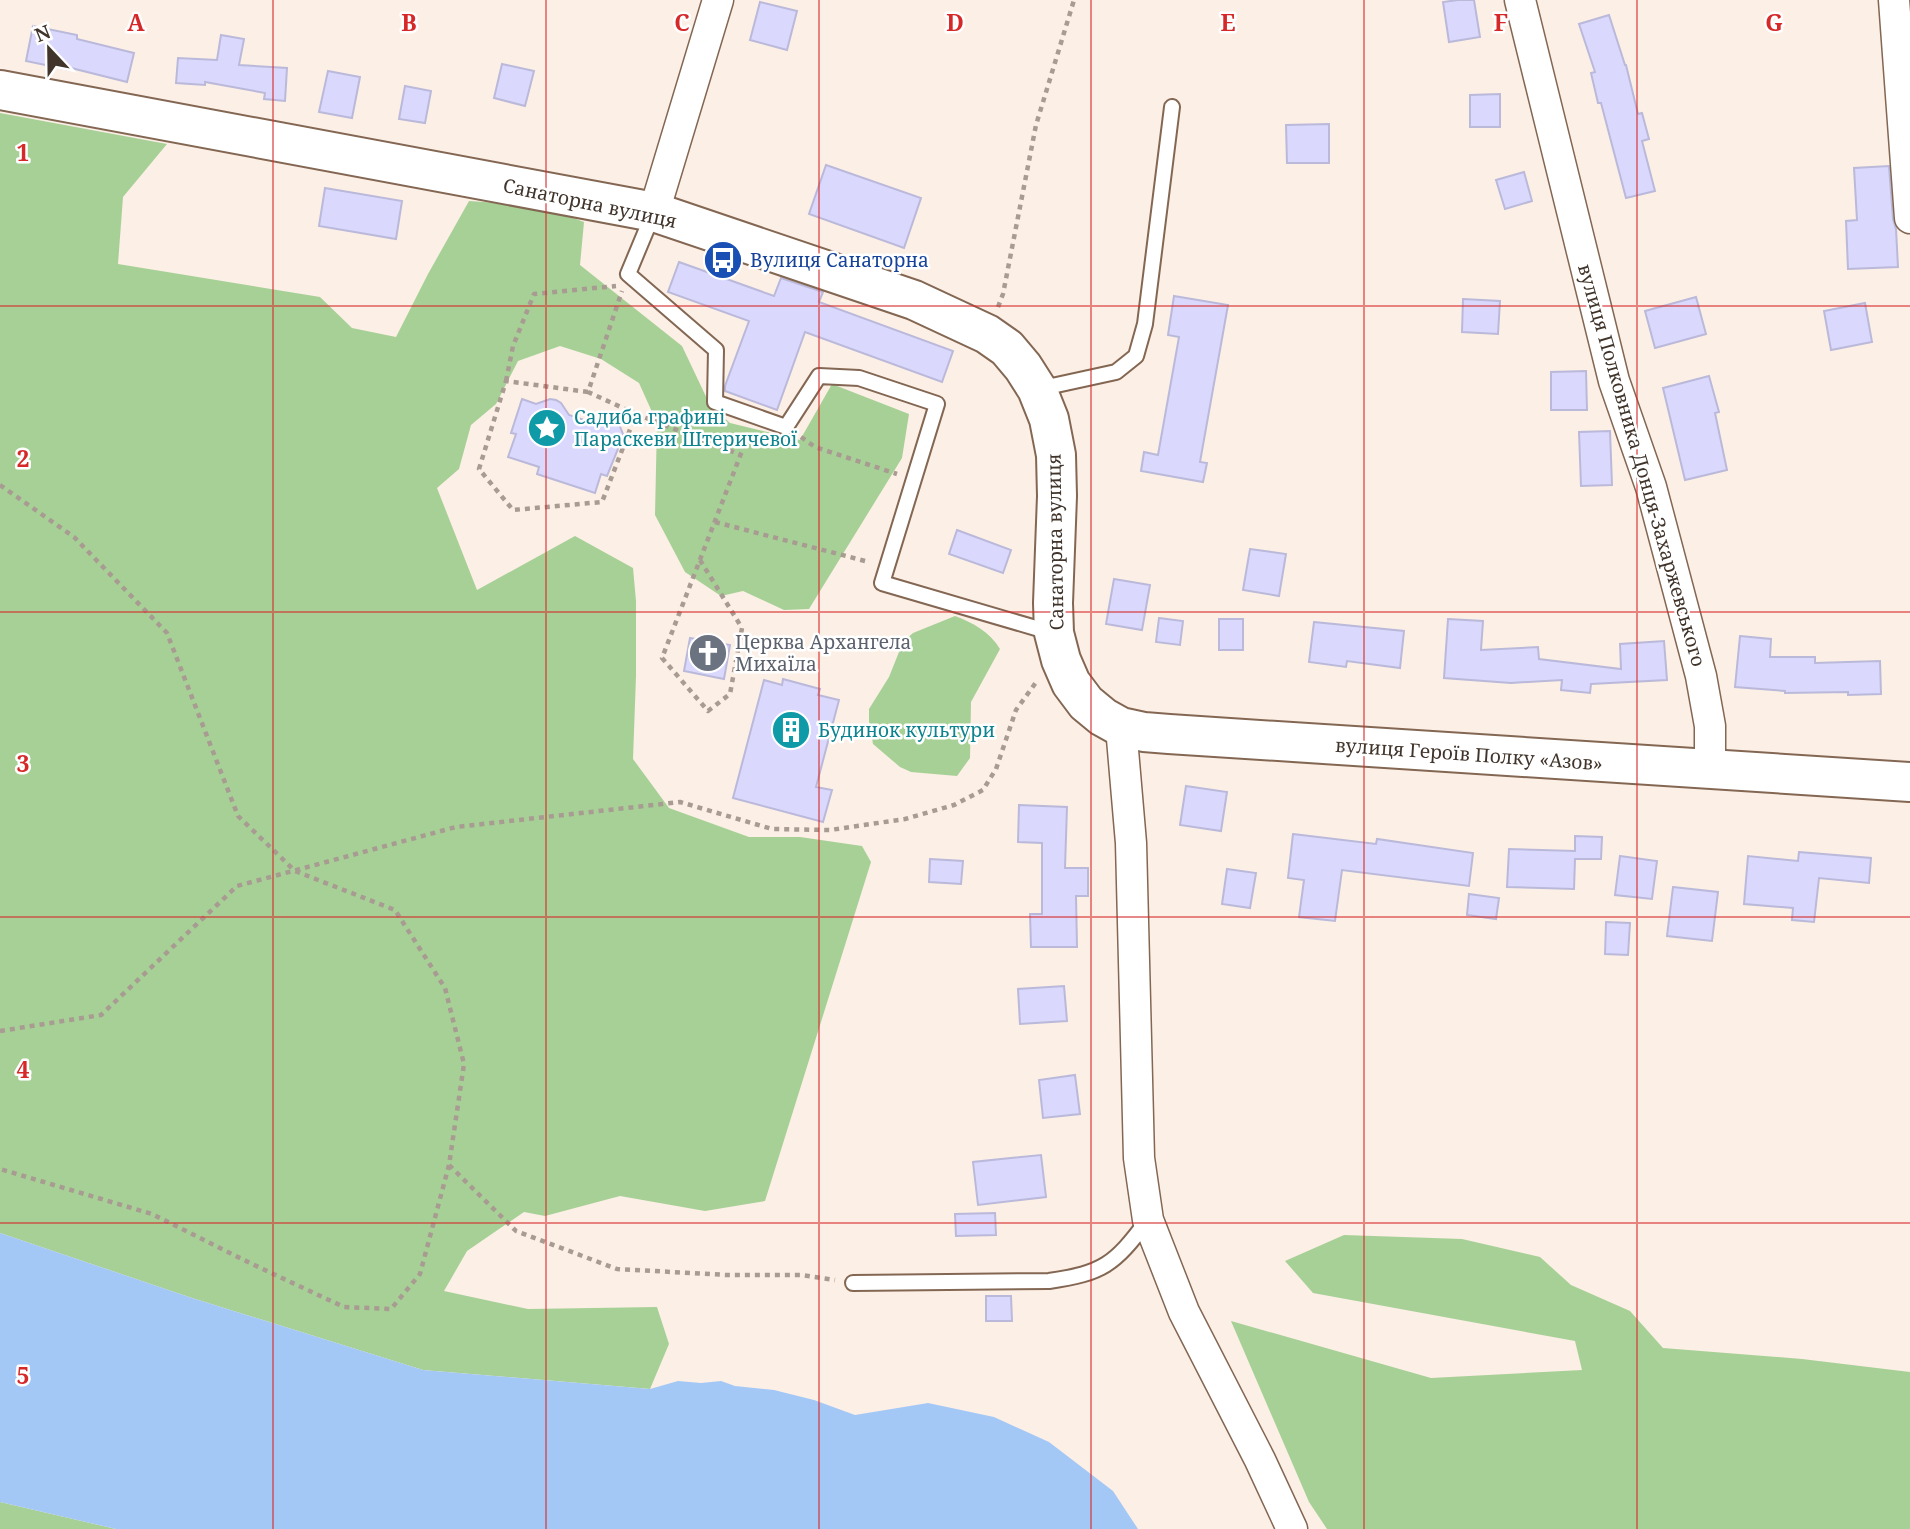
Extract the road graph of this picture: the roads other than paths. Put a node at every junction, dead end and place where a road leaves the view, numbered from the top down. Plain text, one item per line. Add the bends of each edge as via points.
1 (718, 0) edge
2 (1520, 0) edge
3 (1894, 0) edge
4 (0, 90) edge
5 (1172, 107) dead end
6 (654, 212) junction
7 (1910, 218) edge
8 (1037, 389) junction
9 (1058, 646) junction
10 (1121, 727) junction
11 (1710, 769) junction
12 (1910, 782) edge
13 (1148, 1220) junction
14 (853, 1283) road end
15 (1292, 1529) edge

1 - 6 street
2 - 11 street, вулиця Полковника Донця-Захаржевського via 1614,381 1651,487 1701,676 1710,726
3 - 7 street
4 - 6 main road, Санаторна вулиця
5 - 8 lane via 1145,324 1136,356 1116,372
6 - 8 main road, Санаторна вулиця via 914,300 1007,348
6 - 9 lane via 628,274 716,350 715,402 786,427 819,376 859,378 937,404 882,583
8 - 9 main road, Санаторна вулиця via 1056,455 1053,603
9 - 10 main road, вулиця Героїв Полку «Азов» via 1072,683 1086,703
10 - 11 main road, вулиця Героїв Полку «Азов» via 1169,734
10 - 13 street via 1130,843 1139,1158
11 - 12 main road, вулиця Героїв Полку «Азов»
13 - 14 lane via 1125,1251 1099,1270 1074,1277
13 - 15 street via 1184,1312

